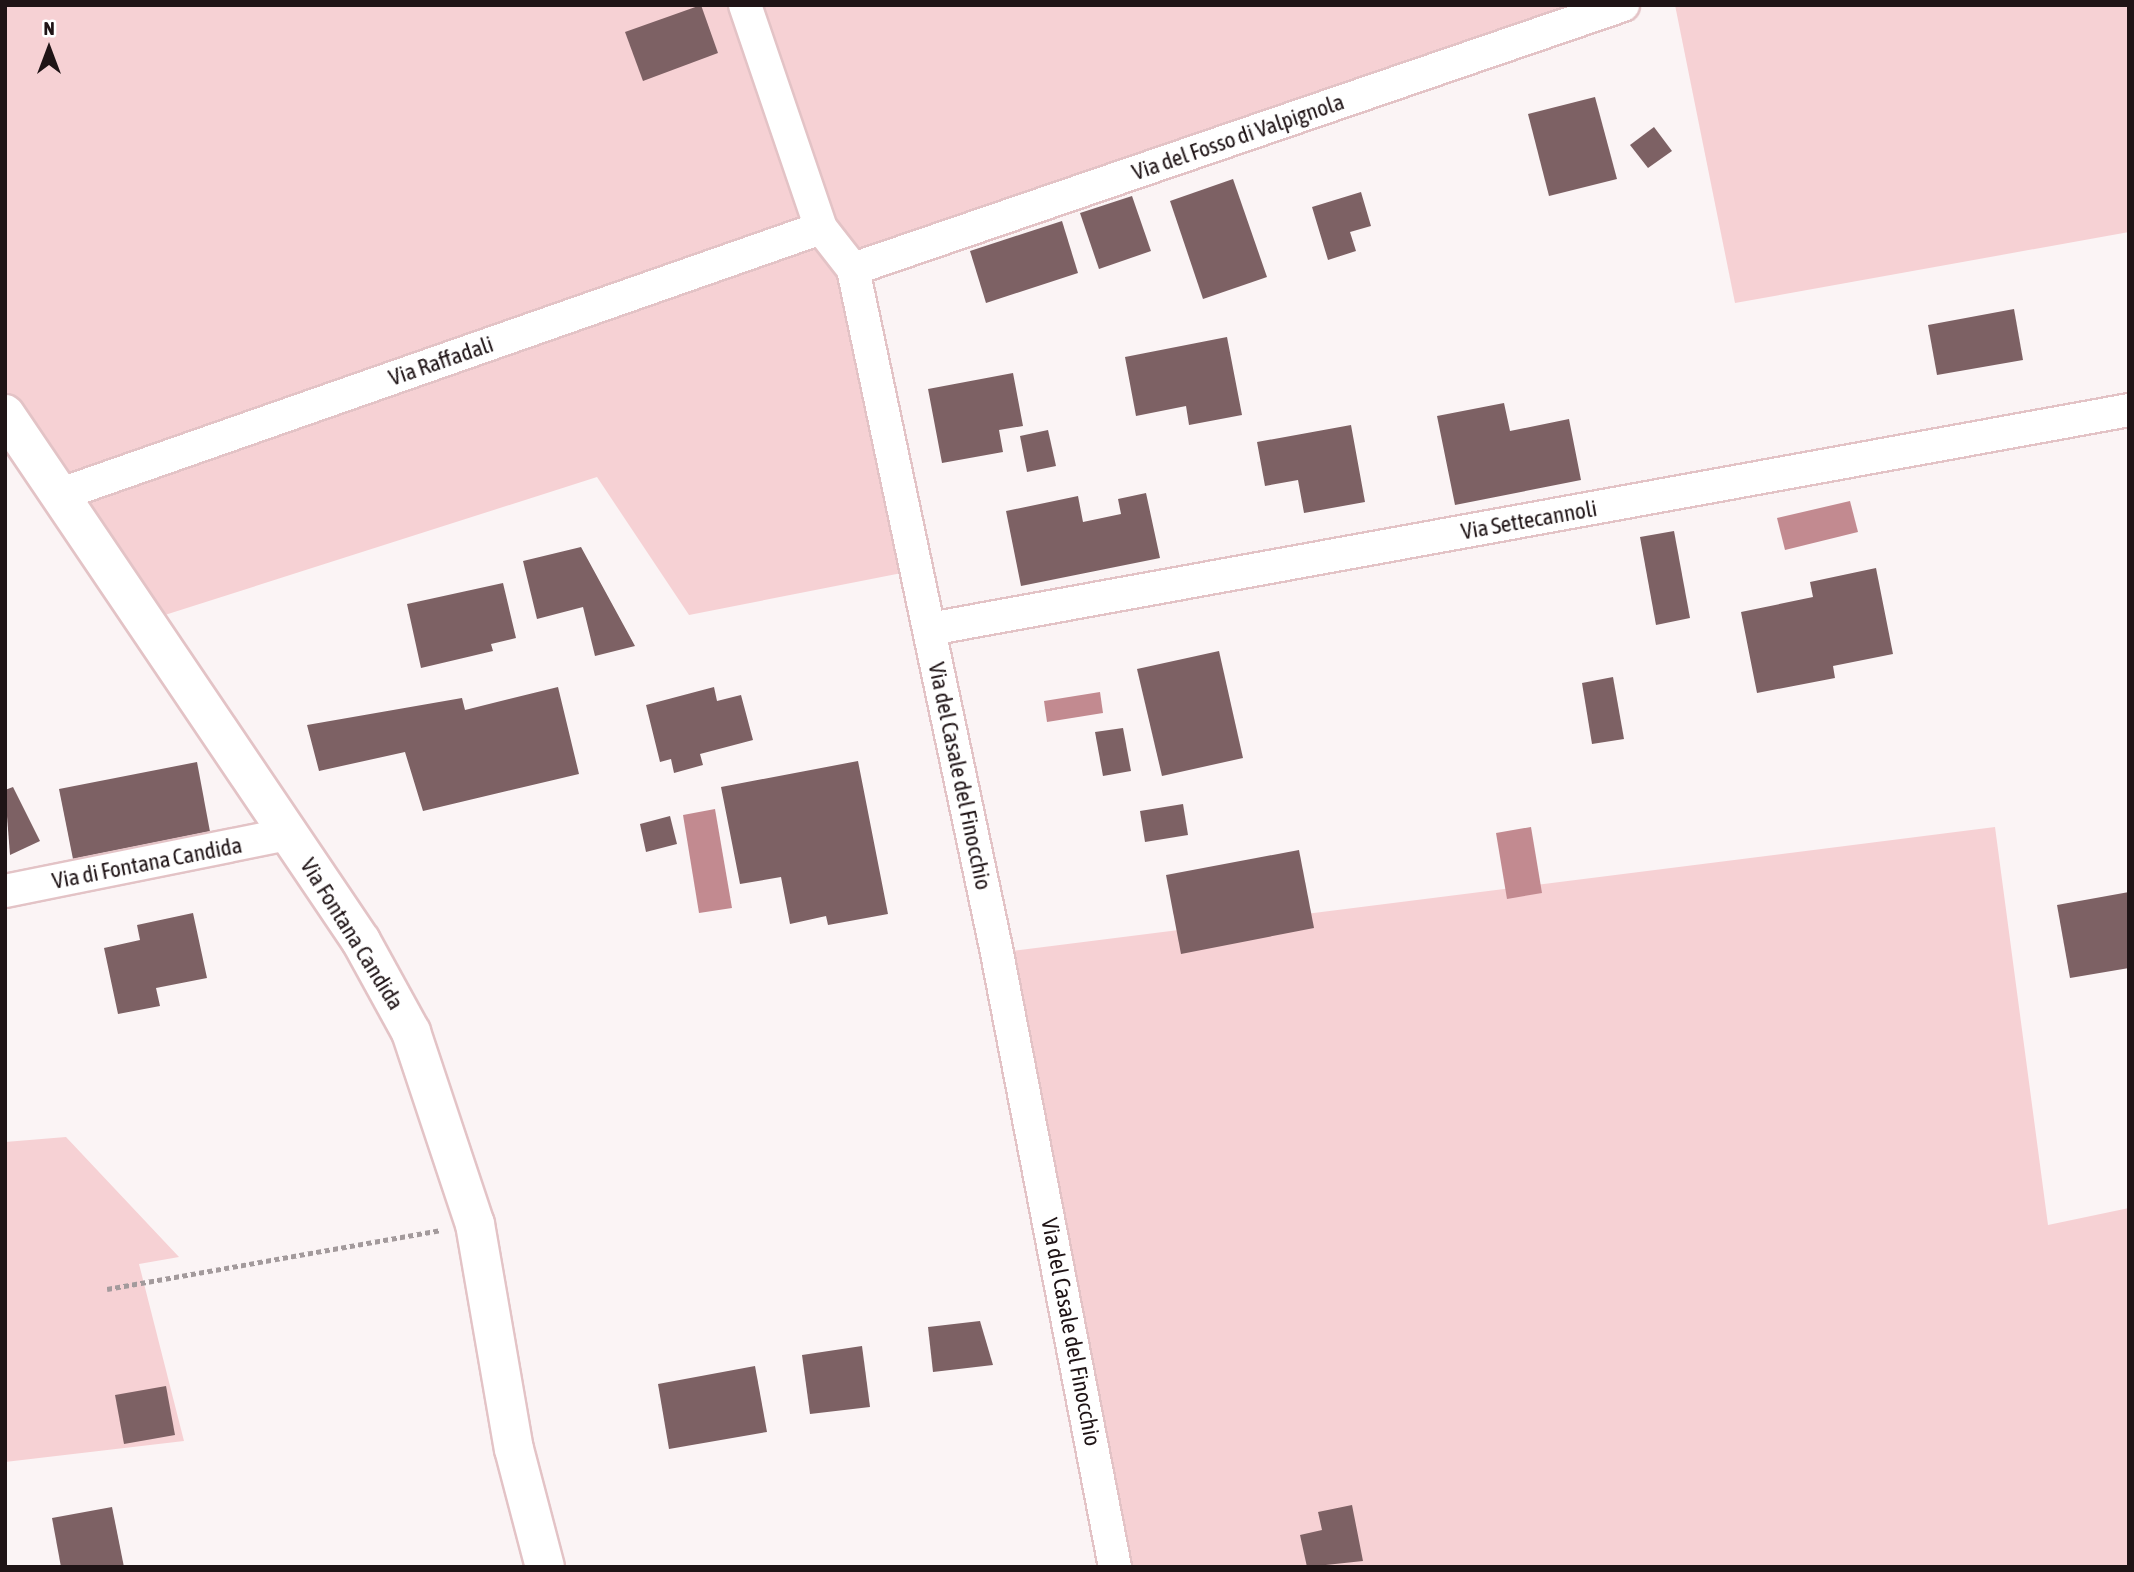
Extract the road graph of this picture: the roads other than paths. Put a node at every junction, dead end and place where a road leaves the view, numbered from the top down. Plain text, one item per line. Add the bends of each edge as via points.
1 (746, 5) edge
2 (1623, 5) edge
3 (821, 228) junction
4 (853, 269) junction
5 (2129, 410) edge
6 (5, 414) edge
7 (61, 494) junction
8 (930, 629) junction
9 (288, 834) junction
10 (5, 891) edge
11 (545, 1567) edge
12 (1115, 1567) edge

1 - 3 street, Via del Casale del Finocchio
2 - 4 street, Via del Fosso di Valpignola
3 - 4 street, Via del Casale del Finocchio
3 - 7 street, Via Raffadali
4 - 8 street, Via del Casale del Finocchio
5 - 8 street, Via Settecannoli
6 - 7 main road, Via Fontana Candida
7 - 9 main road, Via Fontana Candida
8 - 12 street, Via del Casale del Finocchio
9 - 10 street, Via di Fontana Candida
9 - 11 main road, Via Fontana Candida via 372,958 411,1032 475,1224 514,1449

